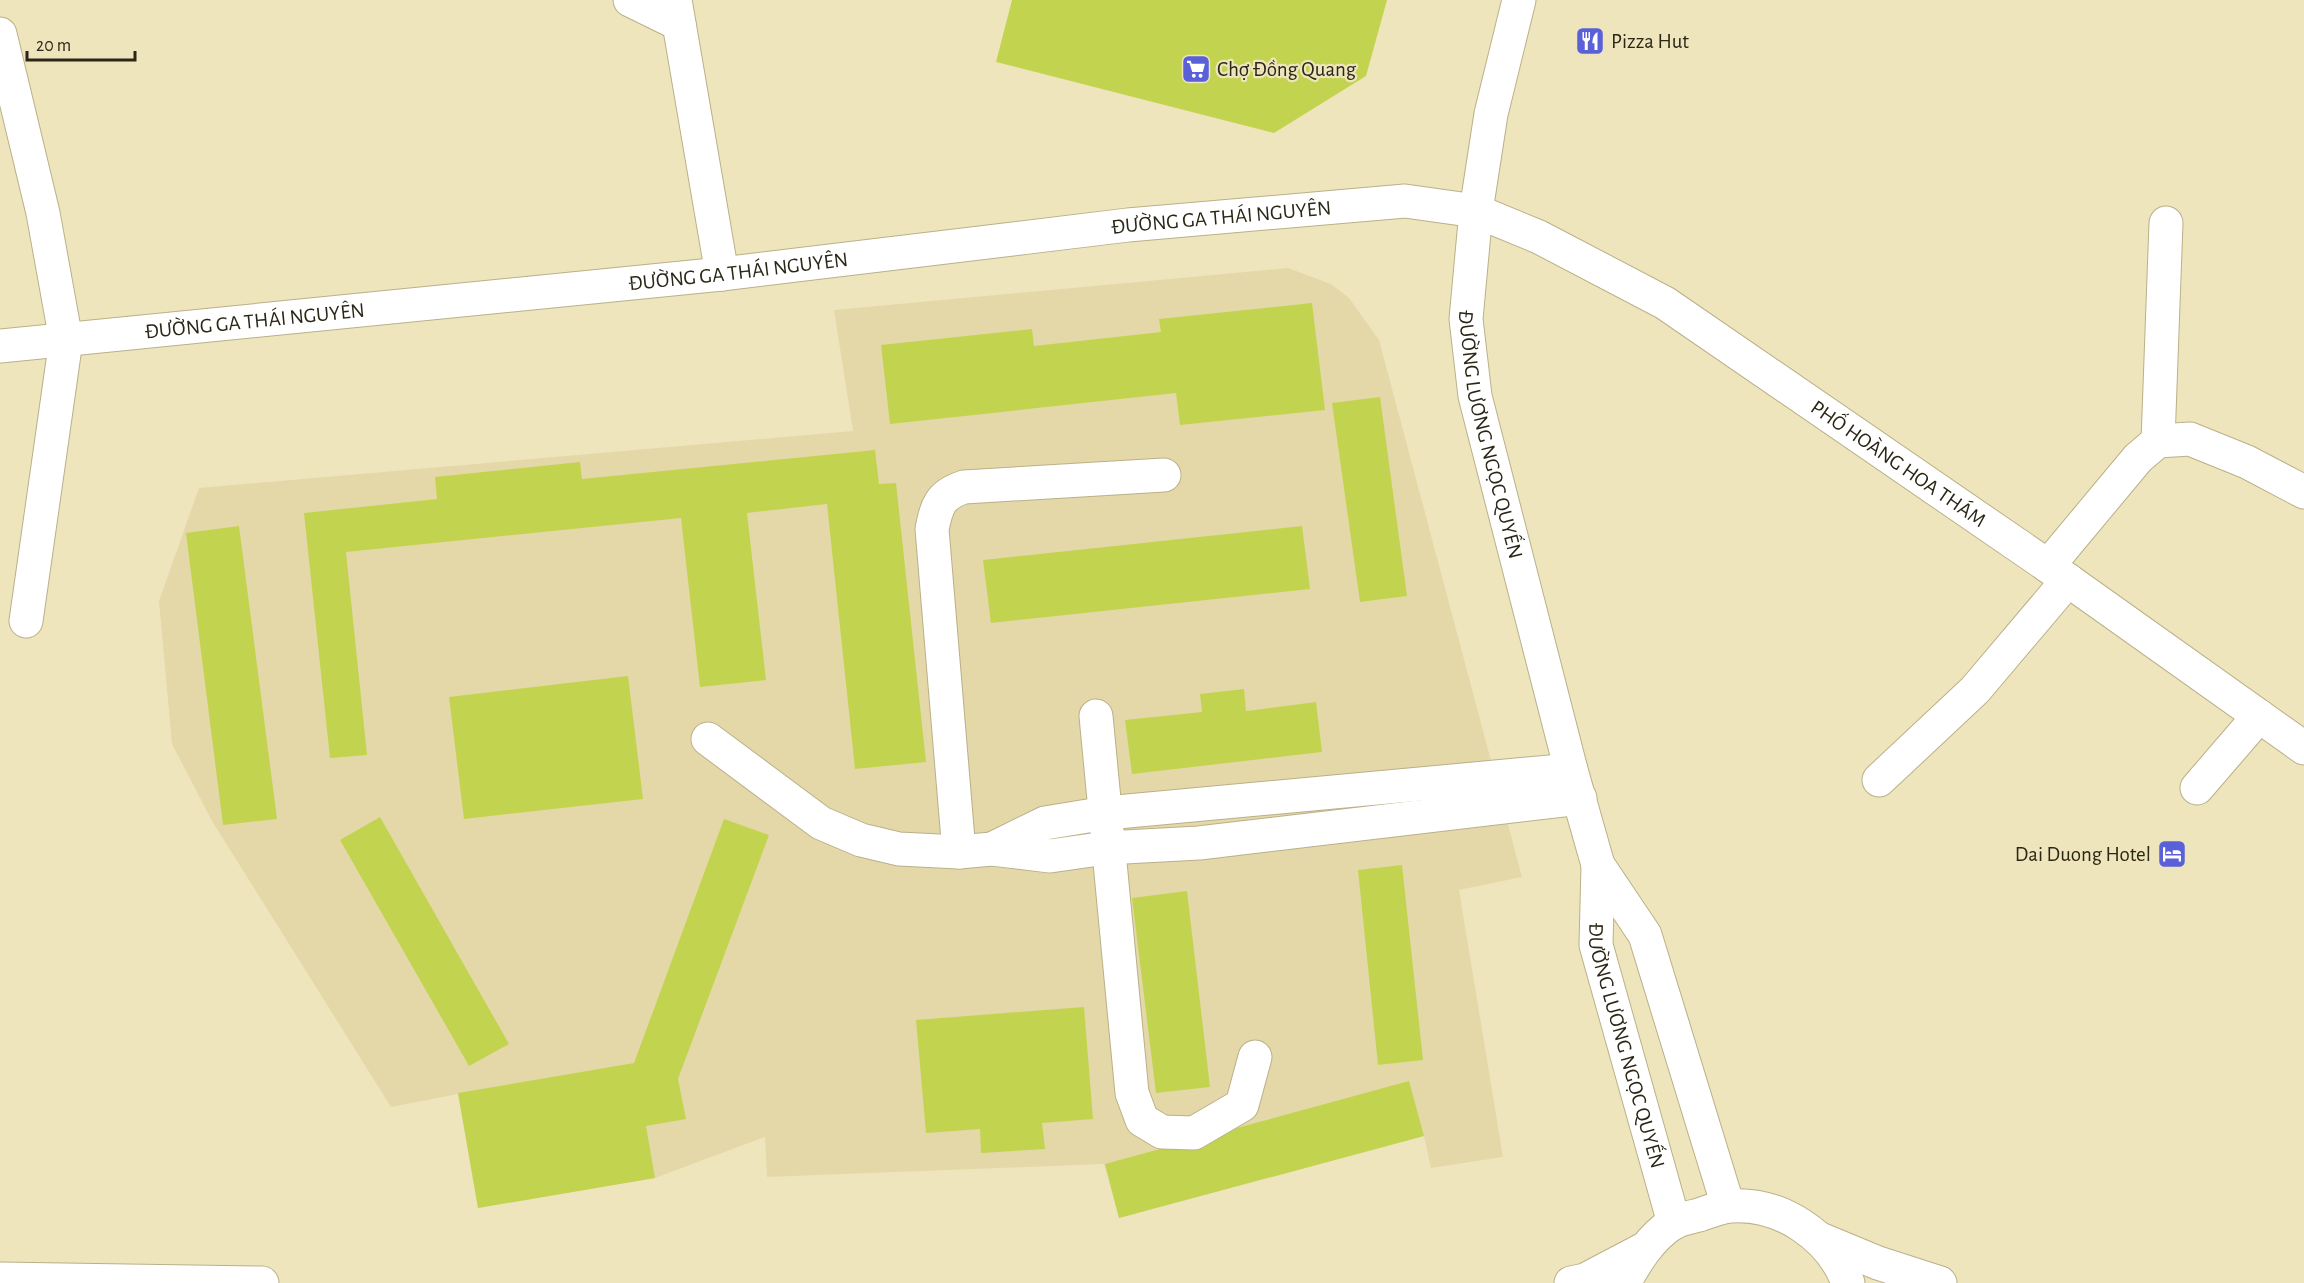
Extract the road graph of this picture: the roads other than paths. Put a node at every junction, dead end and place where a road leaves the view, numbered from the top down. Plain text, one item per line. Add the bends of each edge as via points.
1 (630, 0) edge
2 (1519, 0) edge
3 (677, 12) edge
4 (0, 34) edge
5 (1476, 211) junction
6 (2166, 223) dead end
7 (722, 274) junction
8 (66, 340) junction
9 (0, 346) edge
10 (2158, 441) junction
11 (1164, 475) dead end
12 (2304, 492) edge
13 (2058, 573) junction
14 (26, 621) dead end
15 (1096, 716) dead end
16 (2259, 716) junction
17 (708, 739) dead end
18 (2304, 748) edge
19 (1879, 780) dead end
20 (1575, 784) junction
21 (2198, 788) dead end
22 (1106, 813) junction
23 (992, 849) junction
24 (1106, 849) junction
25 (959, 852) junction
26 (1598, 865) junction
27 (1255, 1057) dead end
28 (1728, 1206) junction
29 (1674, 1223) junction
30 (1819, 1238) junction
31 (1642, 1250) junction
32 (0, 1279) edge
33 (262, 1283) edge
34 (1571, 1283) edge
35 (1624, 1283) edge
36 (1848, 1283) edge
37 (1940, 1283) edge

1 - 3 street
2 - 5 street, ĐƯỜNG LƯƠNG NGỌC QUYẾN via 1491,114
3 - 7 street
4 - 8 street via 43,213
5 - 7 street, ĐƯỜNG GA THÁI NGUYÊN via 1405,201 1330,207 1128,225
5 - 13 street, PHỐ HOÀNG HOA THÁM via 1539,237 1665,303
5 - 20 street, ĐƯỜNG LƯƠNG NGỌC QUYẾN via 1466,319 1475,396
6 - 10 street
7 - 8 street, ĐƯỜNG GA THÁI NGUYÊN
8 - 9 street, ĐƯỜNG GA THÁI NGUYÊN
8 - 14 street
10 - 12 street via 2190,439 2247,462
10 - 13 street via 2138,458
11 - 25 street via 964,487 948,493 937,508 932,529
13 - 16 street, PHỐ HOÀNG HOA THÁM
13 - 19 street via 1975,690
15 - 22 street
16 - 18 street, PHỐ HOÀNG HOA THÁM
16 - 21 street
17 - 25 street via 820,823 861,840 899,849
20 - 22 street
20 - 24 street via 1199,843
20 - 26 street, ĐƯỜNG LƯƠNG NGỌC QUYẾN
22 - 23 street via 1045,823
22 - 24 street
23 - 24 street via 1050,856
23 - 25 street
24 - 27 street via 1132,1093 1142,1120 1162,1132 1194,1133 1242,1105
26 - 28 street, ĐƯỜNG LƯƠNG NGỌC QUYẾN via 1645,935
26 - 29 street, ĐƯỜNG LƯƠNG NGỌC QUYẾN via 1596,945
28 - 29 street
28 - 30 street via 1761,1208 1792,1219
29 - 31 street
30 - 36 street via 1842,1268
30 - 37 street
31 - 34 street via 1585,1280
31 - 35 street
32 - 33 street

